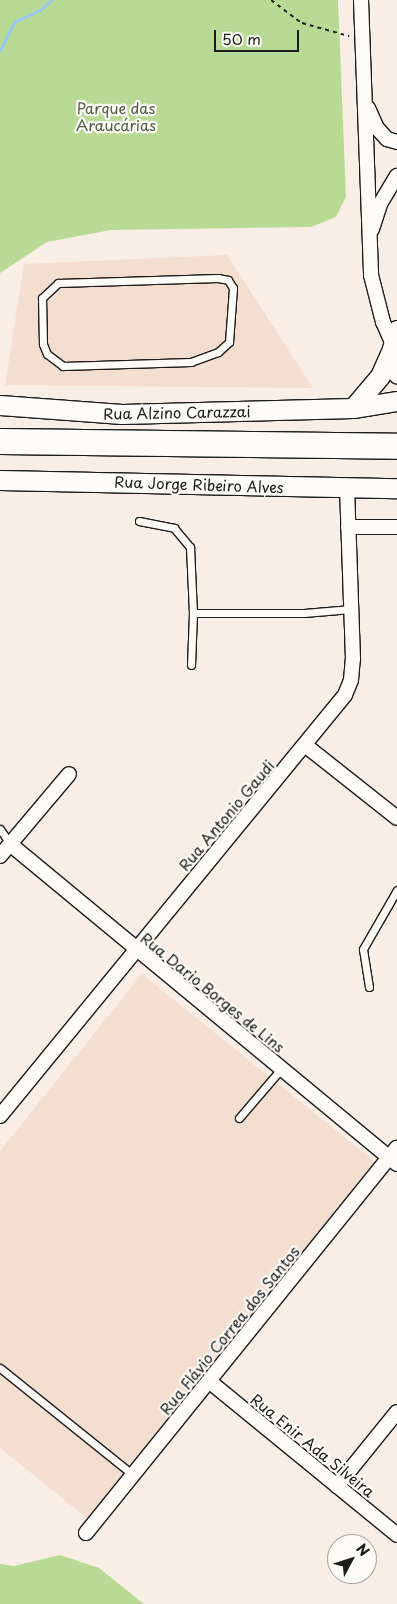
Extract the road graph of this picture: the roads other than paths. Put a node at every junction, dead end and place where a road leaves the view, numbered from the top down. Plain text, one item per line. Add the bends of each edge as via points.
1 (361, 0) edge
2 (366, 103) junction
3 (397, 142) edge
4 (397, 176) edge
5 (369, 237) junction
6 (42, 298) joint
7 (394, 341) edge
8 (397, 373) edge
9 (397, 401) edge
10 (0, 405) edge
11 (353, 408) junction
12 (0, 427) edge
13 (397, 432) edge
14 (0, 441) edge
15 (397, 446) edge
16 (0, 480) edge
17 (347, 488) junction
18 (397, 488) edge
19 (139, 521) dead end
20 (348, 527) junction
21 (397, 527) edge
22 (351, 609) junction
23 (193, 613) junction
24 (190, 665) dead end
25 (306, 745) junction
26 (69, 774) dead end
27 (397, 818) edge
28 (0, 829) edge
29 (10, 844) junction
30 (0, 856) edge
31 (397, 891) edge
32 (136, 949) junction
33 (369, 987) dead end
34 (281, 1069) junction
35 (0, 1116) edge
36 (240, 1118) dead end
37 (394, 1157) edge
38 (0, 1368) edge
39 (209, 1381) junction
40 (397, 1412) edge
41 (133, 1475) junction
42 (337, 1486) junction
43 (86, 1533) dead end
44 (397, 1535) edge

1 - 2 street
2 - 3 street via 377,128 387,139
2 - 5 street
4 - 5 street via 380,204
5 - 7 street via 371,275 383,322
6 - 6 lane via 43,344 47,354 62,366 191,362 218,352 229,342 234,296 228,280 58,283
7 - 8 main road
7 - 11 main road via 380,376
9 - 11 main road, Rua Alzino Carazzai
10 - 11 main road, Rua Alzino Carazzai via 122,414
12 - 13 highway
14 - 15 highway
16 - 17 main road, Rua Jorge Ribeiro Alves
17 - 18 main road, Rua Jorge Ribeiro Alves
17 - 20 street, Rua Antonio Gaudi
19 - 23 lane via 174,528 190,547
20 - 21 street
20 - 22 street, Rua Antonio Gaudi
22 - 23 lane via 304,613
22 - 25 street, Rua Antonio Gaudi via 351,680 336,707
23 - 24 lane
25 - 27 street
25 - 32 street, Rua Antonio Gaudi
26 - 29 street
28 - 29 lane
29 - 30 street
29 - 32 street, Rua Dario Borges de Lins
31 - 33 lane via 363,949
32 - 34 street, Rua Dario Borges de Lins
32 - 35 street, Rua Antonio Gaudi
34 - 36 lane
34 - 37 street, Rua Dario Borges de Lins
37 - 39 street, Rua Flávio Correa dos Santos
38 - 41 lane
39 - 41 street, Rua Flávio Correa dos Santos
39 - 42 street, Rua Enir Ada Silveira
40 - 42 street
41 - 43 street, Rua Flávio Correa dos Santos
42 - 44 street, Rua Enir Ada Silveira

